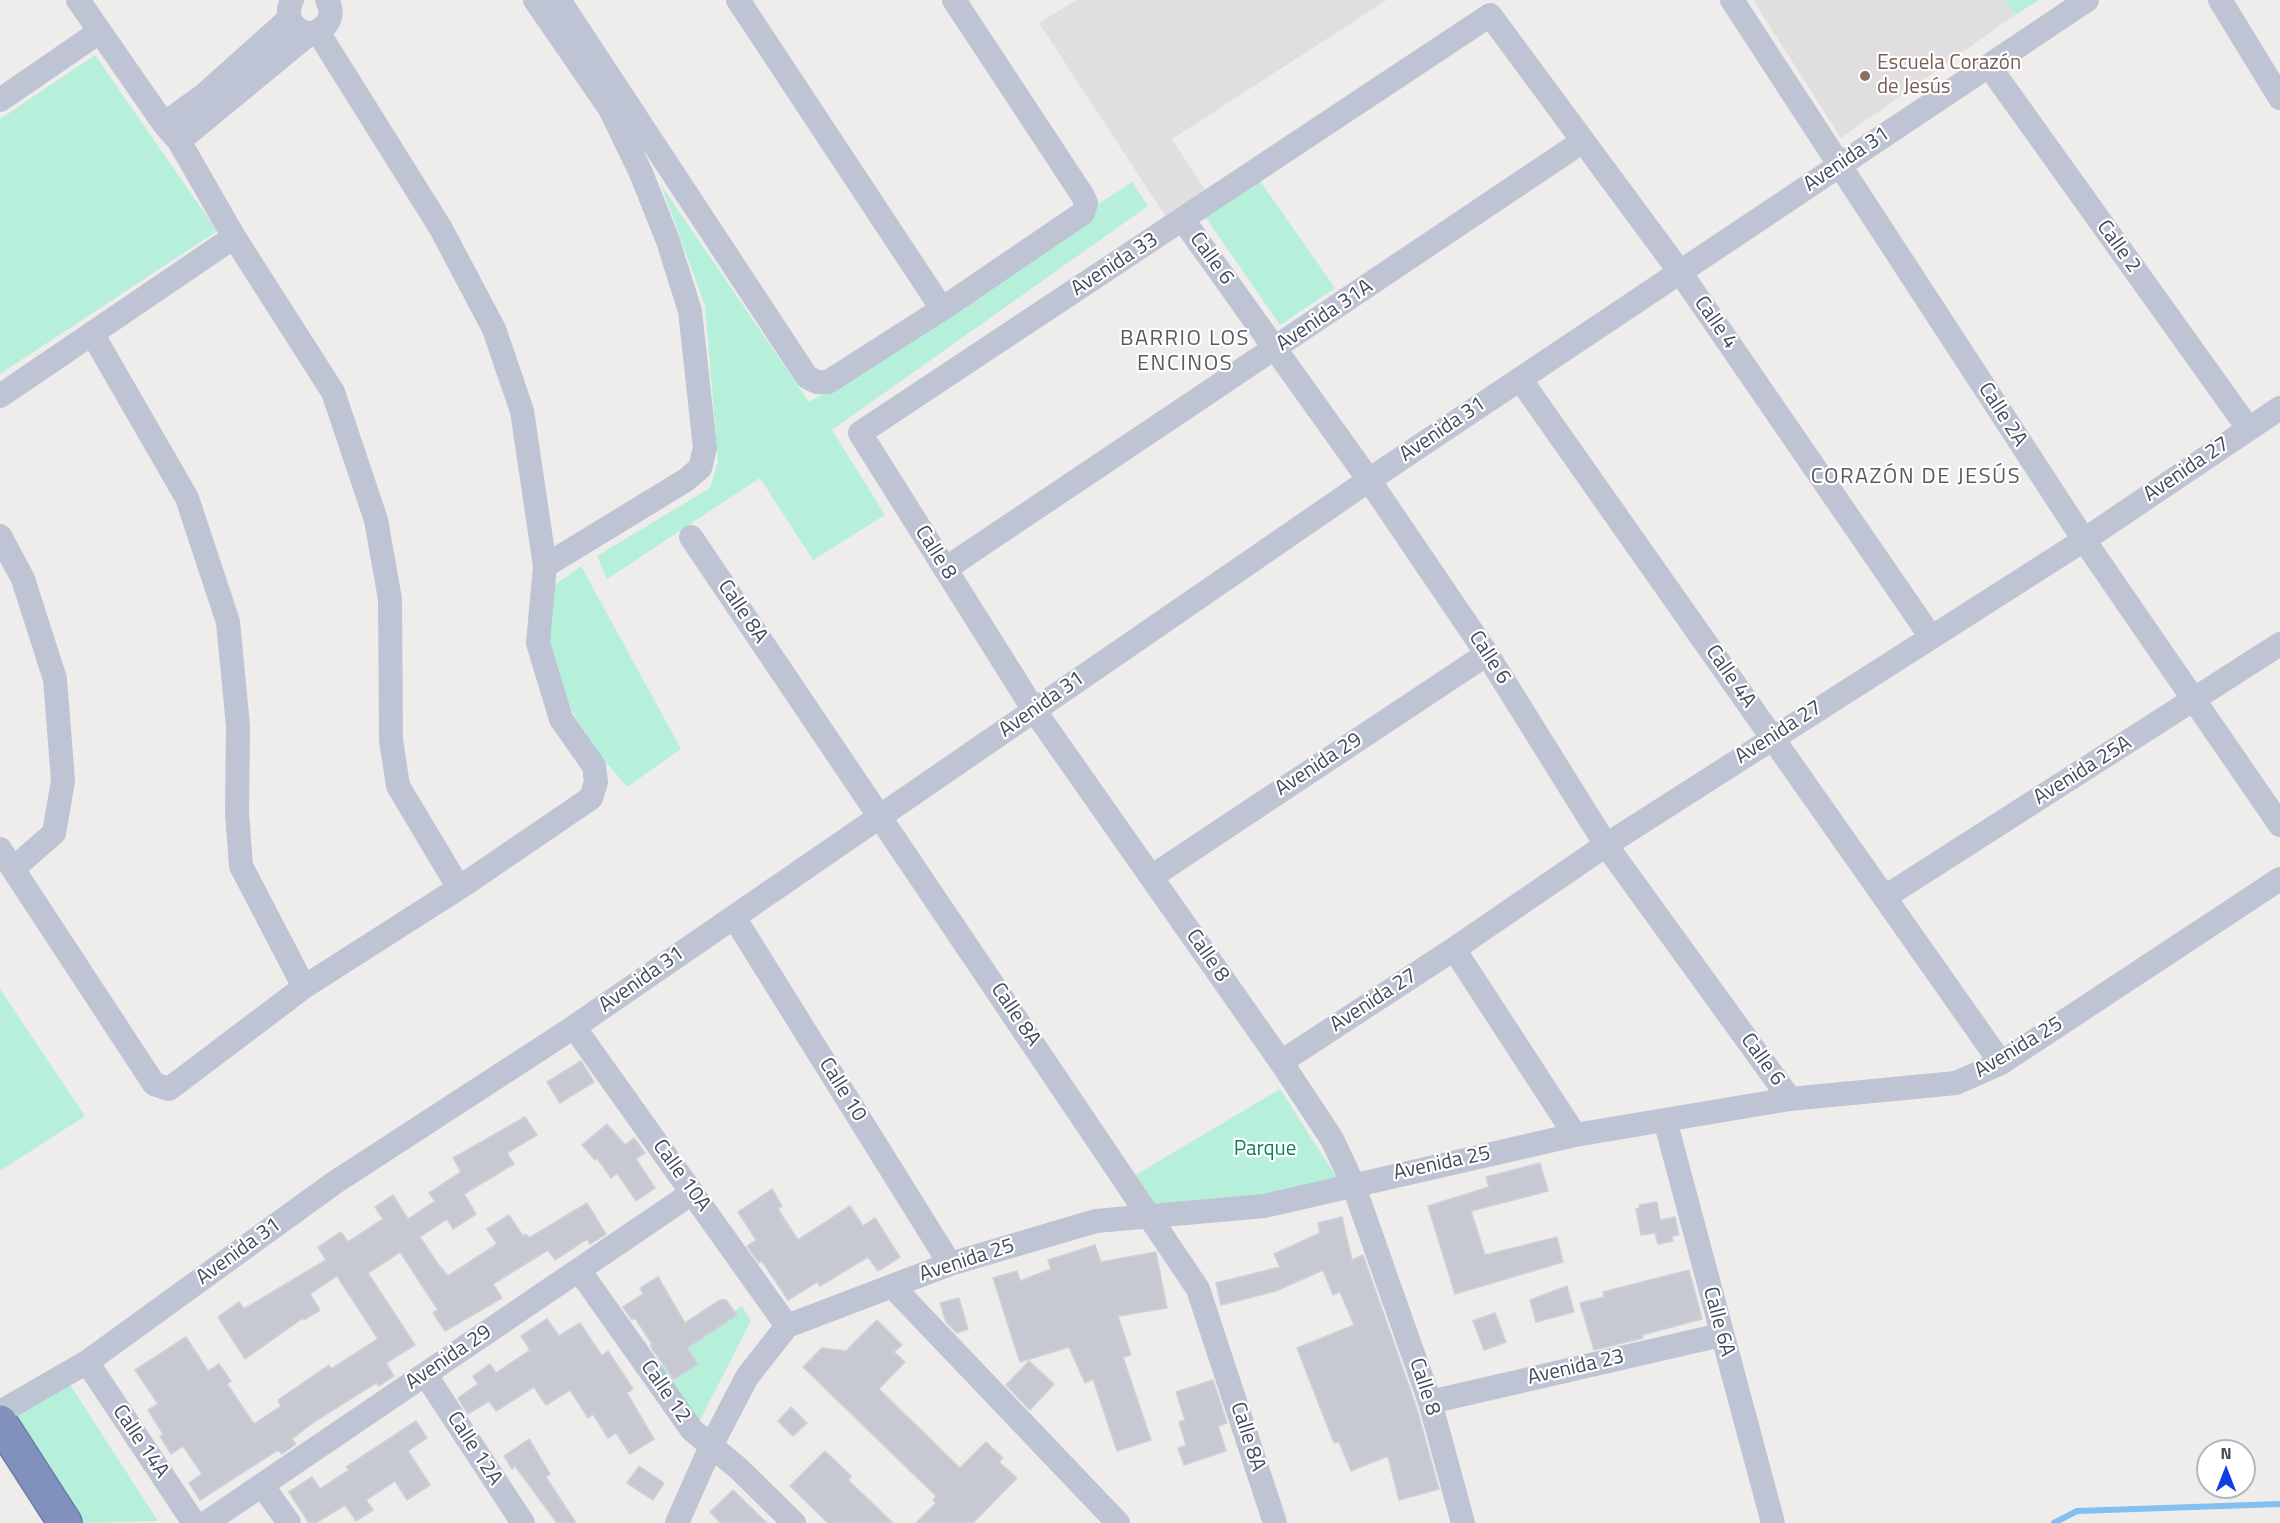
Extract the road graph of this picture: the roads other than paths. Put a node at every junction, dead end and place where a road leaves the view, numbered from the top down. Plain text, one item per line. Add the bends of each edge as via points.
1 (78, 0) edge
2 (536, 0) edge
3 (559, 0) edge
4 (738, 0) edge
5 (954, 0) edge
6 (1732, 0) edge
7 (2087, 0) edge
8 (2220, 0) edge
9 (332, 3) edge
10 (290, 9) edge
11 (1490, 15) joint
12 (99, 32) junction
13 (314, 33) junction
14 (1989, 66) junction
15 (2280, 98) edge
16 (0, 99) edge
17 (616, 104) junction
18 (171, 133) junction
19 (1583, 141) junction
20 (1840, 165) junction
21 (1183, 220) junction
22 (234, 237) junction
23 (1680, 272) junction
24 (942, 309) junction
25 (93, 334) junction
26 (1275, 349) junction
27 (1520, 379) junction
28 (0, 396) edge
29 (2280, 408) edge
30 (2248, 429) junction
31 (860, 433) joint
32 (1369, 480) junction
33 (0, 536) edge
34 (692, 537) dead end
35 (2084, 540) junction
36 (545, 566) junction
37 (945, 569) junction
38 (1931, 637) junction
39 (2280, 644) edge
40 (1487, 654) junction
41 (2193, 702) junction
42 (1034, 710) junction
43 (1772, 737) junction
44 (880, 816) junction
45 (2280, 825) edge
46 (1606, 845) junction
47 (0, 849) edge
48 (14, 869) junction
49 (1151, 877) junction
50 (2280, 879) edge
51 (459, 888) junction
52 (1885, 897) junction
53 (734, 917) junction
54 (1454, 949) junction
55 (304, 987) junction
56 (574, 1027) junction
57 (1281, 1062) junction
58 (2001, 1064) junction
59 (1790, 1099) junction
60 (1665, 1120) junction
61 (1575, 1135) junction
62 (1353, 1184) junction
63 (692, 1193) junction
64 (1151, 1216) junction
65 (950, 1264) junction
66 (579, 1270) junction
67 (892, 1286) junction
68 (787, 1326) junction
69 (1721, 1335) junction
70 (87, 1362) junction
71 (425, 1374) junction
72 (1430, 1402) junction
73 (0, 1412) edge
74 (0, 1422) edge
75 (712, 1444) junction
76 (262, 1485) junction
77 (65, 1523) edge
78 (194, 1523) edge
79 (206, 1523) edge
80 (289, 1523) edge
81 (523, 1523) edge
82 (677, 1523) edge
83 (794, 1523) edge
84 (1118, 1523) edge
85 (1275, 1523) edge
86 (1463, 1523) edge
87 (1773, 1523) edge

1 - 12 street
2 - 17 street
3 - 17 street
4 - 24 street
5 - 24 street via 1086,203 1083,213
6 - 20 street, Calle 2A
7 - 14 street, Avenida 31
8 - 15 street
9 - 13 street via 325,27
10 - 13 street via 293,26
10 - 18 street
11 - 19 street, Calle 4
11 - 21 street, Avenida 33
12 - 16 street
12 - 18 street
13 - 18 street
13 - 36 street via 440,227 494,329 522,411
14 - 20 street, Avenida 31
14 - 30 street, Calle 2
17 - 24 street via 807,377 817,382 828,381
17 - 36 street via 690,311 705,448 700,468 686,480
18 - 22 street
19 - 23 street, Calle 4
19 - 26 street, Avenida 31A
20 - 23 street, Avenida 31
20 - 35 street, Calle 2A
21 - 26 street, Calle 6
21 - 31 street, Avenida 33
22 - 25 street
22 - 51 street via 333,392 376,520 390,599 391,740 398,786
23 - 27 street, Avenida 31
23 - 38 street, Calle 4
25 - 28 street
25 - 55 street via 187,498 228,622 238,726 237,813 242,866
26 - 32 street, Calle 6
26 - 37 street, Avenida 31A
27 - 32 street, Avenida 31
27 - 43 street, Calle 4A
29 - 30 street, Avenida 27
30 - 35 street, Avenida 27
31 - 37 street, Calle 8
32 - 40 street, Calle 6
32 - 42 street, Avenida 31
33 - 48 street via 23,579 55,679 63,781 54,833
34 - 44 street, Calle 8A
35 - 38 street, Avenida 27
35 - 41 street, Calle 2A
36 - 51 street via 538,643 561,719 594,766 596,782 591,798
37 - 42 street, Calle 8
38 - 43 street, Avenida 27
39 - 41 street, Avenida 25A
40 - 46 street, Calle 6
40 - 49 street, Avenida 29
41 - 45 street, Calle 2A
41 - 52 street, Avenida 25A
42 - 44 street, Avenida 31
42 - 49 street, Calle 8
43 - 46 street, Avenida 27
43 - 52 street, Calle 4A
44 - 53 street, Avenida 31
44 - 64 street, Calle 8A
46 - 54 street, Avenida 27
46 - 59 street, Calle 6
47 - 48 street
48 - 55 street via 154,1084 161,1088 170,1089
49 - 57 street, Calle 8
50 - 58 street, Avenida 25
51 - 55 street
52 - 58 street, Calle 4A
53 - 56 street, Avenida 31
53 - 65 street, Calle 10
54 - 57 street, Avenida 27
54 - 61 street
56 - 63 street, Calle 10A
56 - 70 street, Avenida 31 via 334,1183
57 - 62 street, Calle 8 via 1332,1139
58 - 59 street, Avenida 25 via 1956,1083
59 - 60 street, Avenida 25
60 - 61 street, Avenida 25
60 - 69 street, Calle 6A
61 - 62 street, Avenida 25
62 - 64 street, Avenida 25 via 1264,1206
62 - 72 street, Calle 8
63 - 66 street, Avenida 29
63 - 68 street, Calle 10A
64 - 65 street, Avenida 25 via 1096,1221
64 - 85 street, Calle 8A via 1198,1289
65 - 67 street, Avenida 25
66 - 71 street, Avenida 29
66 - 75 street, Calle 12 via 692,1430
67 - 68 street, Avenida 25
67 - 84 street
68 - 75 street via 747,1377
69 - 72 street, Avenida 23
69 - 87 street, Calle 6A
70 - 73 street, Avenida 31
70 - 78 street, Calle 14A
71 - 76 street, Avenida 29
71 - 81 street, Calle 12A
72 - 86 street, Calle 8
74 - 77 highway
75 - 82 street
75 - 83 street, Calle 12
76 - 79 street, Avenida 29
76 - 80 street

